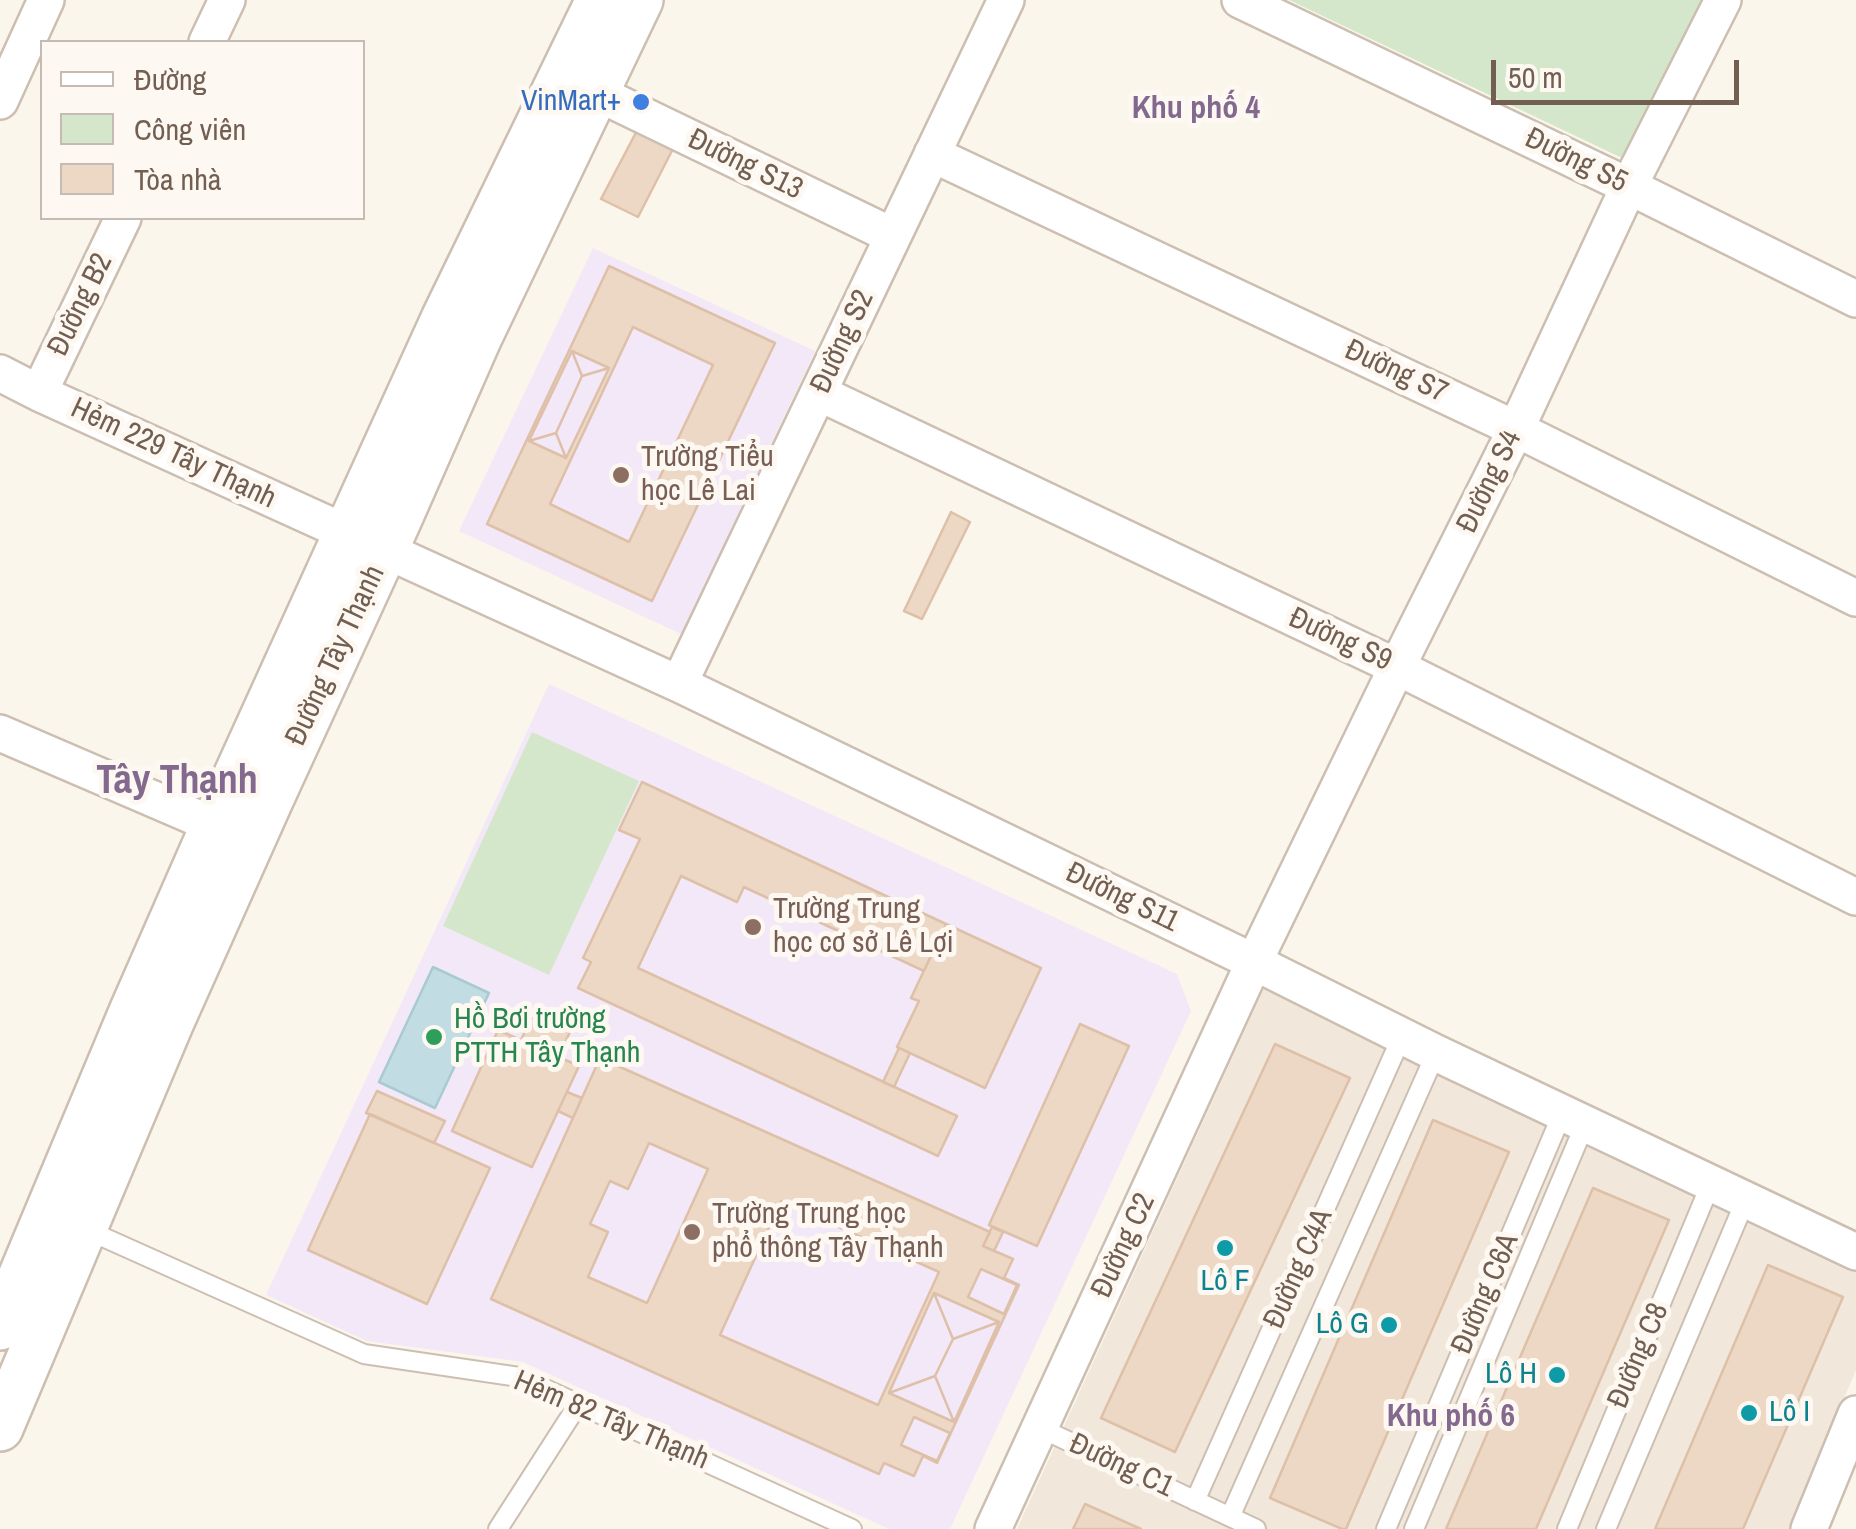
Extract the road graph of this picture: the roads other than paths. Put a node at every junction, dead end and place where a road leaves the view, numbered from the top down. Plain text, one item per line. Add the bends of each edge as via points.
1 (46, 0) edge
2 (227, 0) edge
3 (599, 0) edge
4 (640, 0) edge
5 (1006, 0) edge
6 (1240, 0) edge
7 (1723, 0) edge
8 (208, 40) edge
9 (597, 93) junction
10 (0, 101) edge
11 (932, 154) junction
12 (1628, 186) junction
13 (122, 220) edge
14 (893, 236) junction
15 (1856, 298) edge
16 (0, 372) edge
17 (39, 393) junction
18 (819, 393) junction
19 (1516, 429) junction
20 (366, 541) junction
21 (1856, 598) edge
22 (1397, 667) junction
23 (679, 684) junction
24 (0, 733) edge
25 (233, 833) junction
26 (1856, 898) edge
27 (1254, 962) junction
28 (1402, 1036) junction
29 (1436, 1053) junction
30 (1573, 1119) junction
31 (1711, 1183) junction
32 (1746, 1200) junction
33 (85, 1229) junction
34 (1856, 1252) edge
35 (0, 1327) edge
36 (580, 1403) junction
37 (1856, 1414) edge
38 (0, 1428) edge
39 (1040, 1428) junction
40 (1196, 1501) junction
41 (1230, 1517) junction
42 (498, 1529) edge
43 (852, 1529) edge
44 (993, 1529) edge
45 (1256, 1529) edge
46 (1386, 1529) edge
47 (1414, 1529) edge
48 (1567, 1529) edge
49 (1606, 1529) edge
50 (1809, 1529) edge

1 - 10 street
2 - 8 street
3 - 20 street, Đường Tây Thạnh via 444,319
4 - 9 street, Đường Tây Thạnh
5 - 11 street, Đường S2
6 - 12 street, Đường S5
7 - 12 street, Đường S4
9 - 14 street, Đường S13
9 - 20 street, Đường Tây Thạnh via 479,337
11 - 14 street, Đường S2
11 - 19 street, Đường S7
12 - 15 street, Đường S5
12 - 19 street, Đường S4
13 - 17 street, Đường B2
14 - 18 street, Đường S2
16 - 17 street, Hẻm 229 Tây Thạnh
17 - 20 street, Hẻm 229 Tây Thạnh
18 - 22 street, Đường S9
18 - 23 street, Đường S2
19 - 21 street, Đường S7
19 - 22 street, Đường S4
20 - 23 street, Đường S11
20 - 25 street, Đường Tây Thạnh
22 - 26 street, Đường S9
22 - 27 street, Đường S4
23 - 27 street, Đường S11
24 - 25 street
25 - 33 street, Đường Tây Thạnh via 170,1024
25 - 35 street, Đường Tây Thạnh via 132,1012
27 - 28 street, Đường S11
27 - 39 street, Đường C2
28 - 29 street, Đường S11
28 - 40 lane, Đường C4A
29 - 30 street, Đường S11
29 - 41 lane, Đường C4A
30 - 31 street, Đường S11
30 - 46 lane, Đường C6A
30 - 47 lane, Đường C6A
31 - 32 street, Đường S11
31 - 48 lane, Đường C8
32 - 34 street, Đường S11
32 - 49 lane, Đường C8
33 - 36 lane, Hẻm 82 Tây Thạnh via 364,1354 519,1377
33 - 38 street, Đường Tây Thạnh
36 - 42 lane
36 - 43 lane, Hẻm 82 Tây Thạnh
37 - 50 street
39 - 40 lane, Đường C1
39 - 44 street, Đường C2
40 - 41 lane, Đường C1
41 - 45 lane, Đường C1

